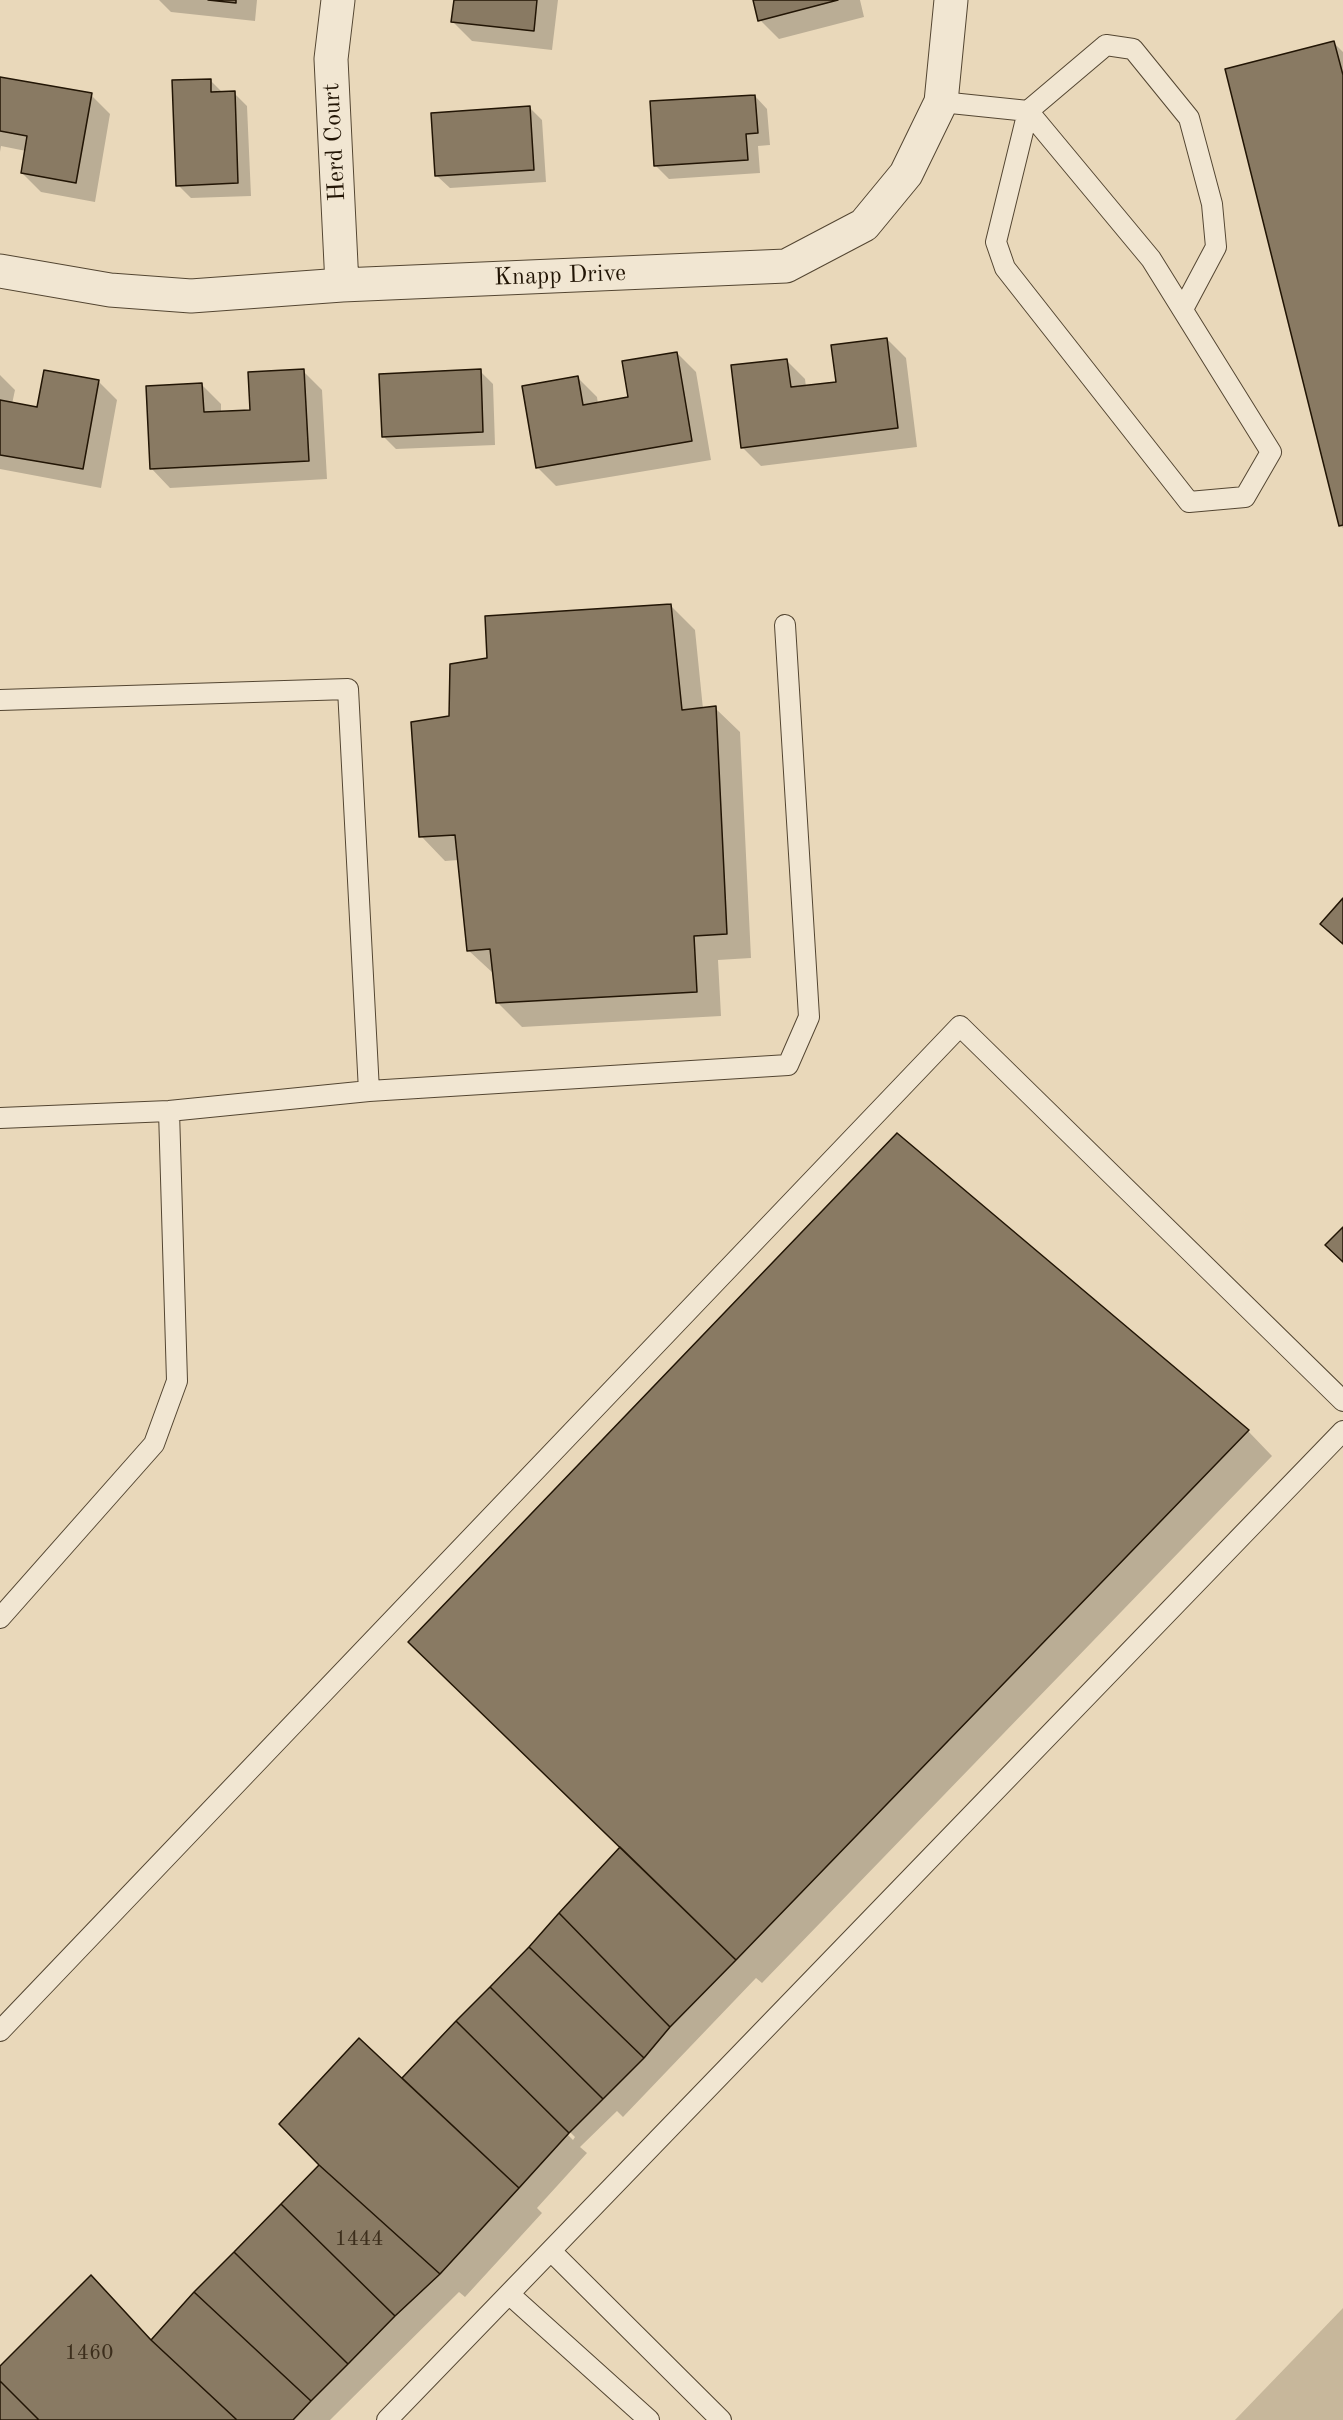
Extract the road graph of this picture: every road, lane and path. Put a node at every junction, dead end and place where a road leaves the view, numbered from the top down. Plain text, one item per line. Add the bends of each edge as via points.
1 (338, 0) edge
2 (951, 0) edge
3 (941, 102) junction
4 (1029, 111) junction
5 (0, 271) edge
6 (342, 285) junction
7 (1183, 309) junction
8 (785, 626) dead end
9 (0, 700) edge
10 (369, 1091) junction
11 (169, 1112) junction
12 (0, 1118) edge
13 (1343, 1401) edge
14 (1343, 1431) edge
15 (0, 1618) edge
16 (0, 2031) edge
17 (551, 2251) junction
18 (508, 2294) junction
19 (387, 2420) edge
20 (649, 2420) edge
21 (721, 2420) edge

1 - 6 street, Herd Court via 331,59
2 - 3 street, Knapp Drive
3 - 4 lane
3 - 6 street, Knapp Drive via 906,174 864,225 786,266
4 - 7 lane via 1151,258
4 - 7 lane via 1106,45 1133,49 1189,118 1212,204 1216,247
4 - 7 lane via 996,242 1005,268 1189,502 1245,497 1271,452
5 - 6 street, Knapp Drive via 110,290 191,296
8 - 10 lane via 809,1017 788,1065
9 - 10 lane via 348,689
10 - 11 lane
11 - 12 lane
11 - 15 lane via 177,1381 154,1444
13 - 16 lane via 960,1026
14 - 17 lane
17 - 18 lane
17 - 21 lane
18 - 19 lane
18 - 20 lane

